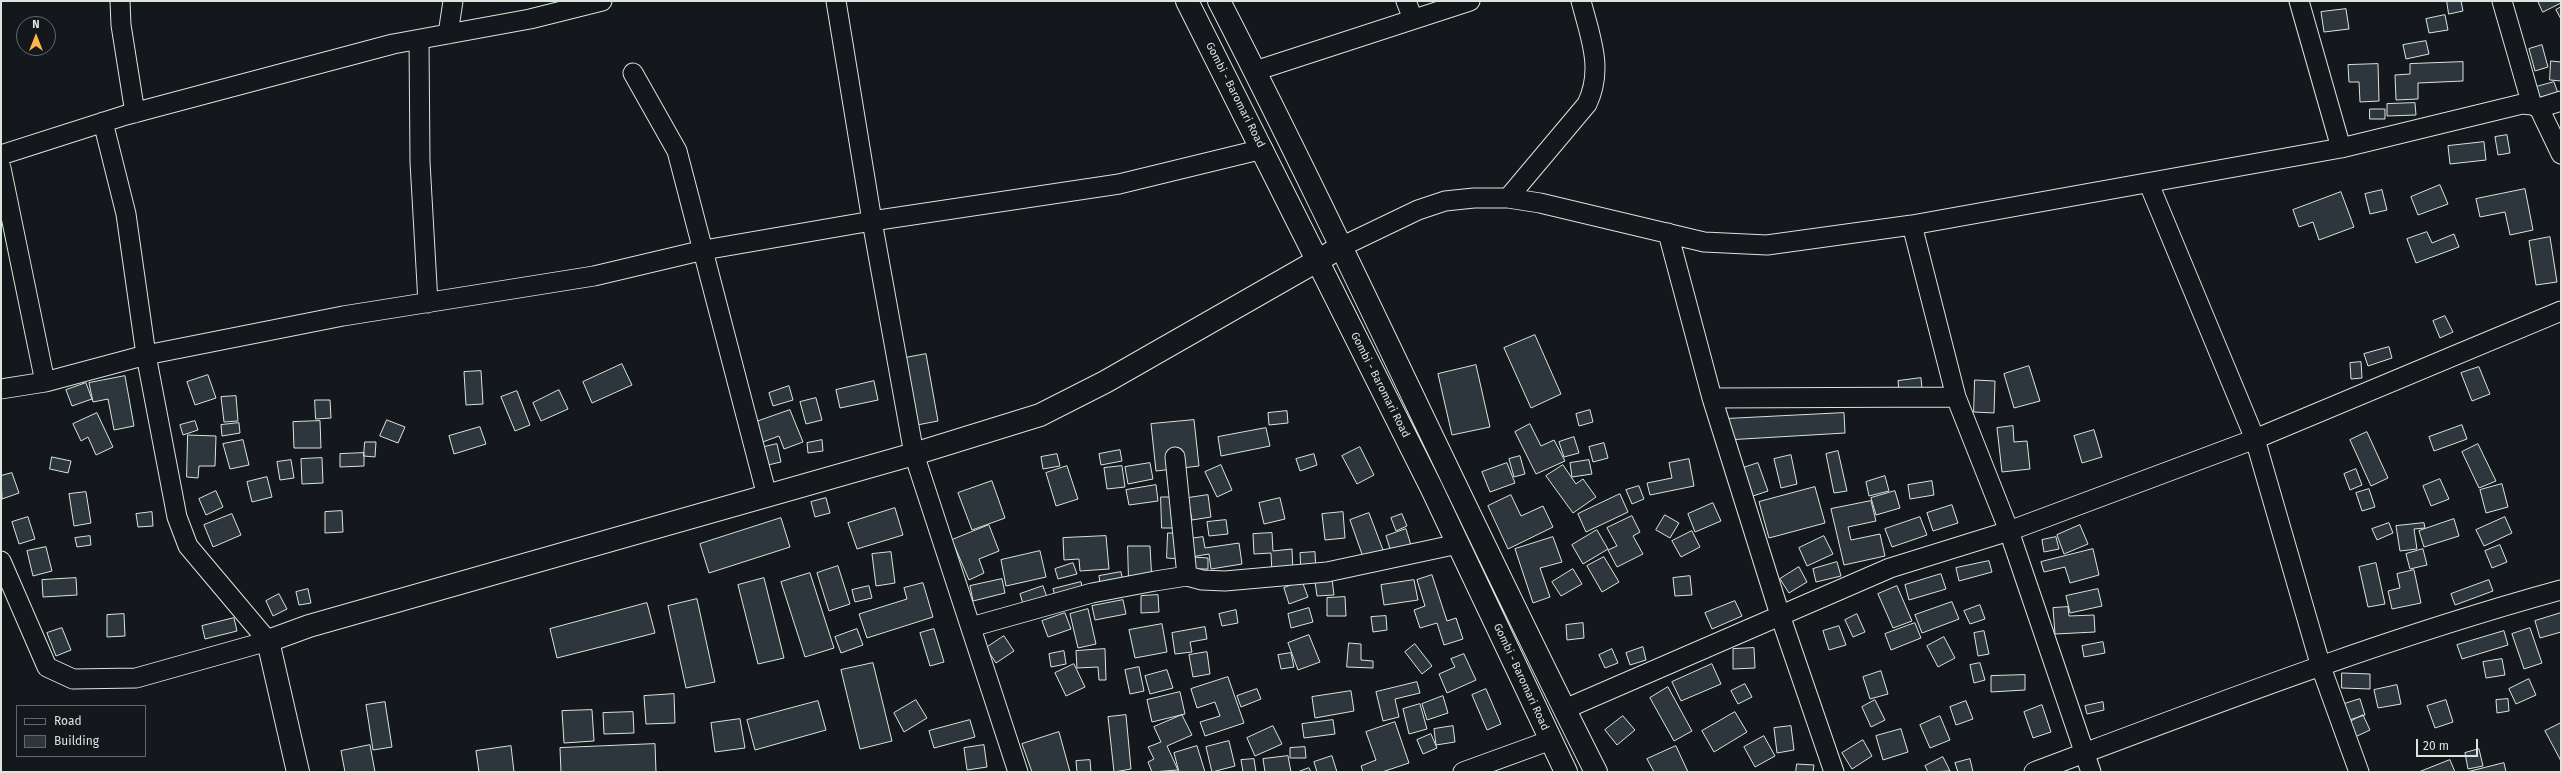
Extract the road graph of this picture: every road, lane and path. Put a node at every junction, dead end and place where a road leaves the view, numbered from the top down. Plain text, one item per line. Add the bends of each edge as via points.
1 (120, 1) edge
2 (453, 1) edge
3 (602, 1) edge
4 (836, 1) edge
5 (1187, 1) edge
6 (1219, 1) edge
7 (1406, 1) edge
8 (1470, 1) edge
9 (1581, 1) edge
10 (2299, 1) edge
11 (2502, 1) edge
12 (1413, 18) junction
13 (448, 34) junction
14 (419, 40) junction
15 (1255, 71) junction
16 (633, 73) dead end
17 (2561, 101) edge
18 (2536, 106) junction
19 (135, 113) junction
20 (104, 122) junction
21 (2340, 148) junction
22 (1263, 149) junction
23 (2561, 154) edge
24 (1, 155) edge
25 (1, 168) edge
26 (2149, 184) junction
27 (1508, 198) junction
28 (872, 221) junction
29 (1912, 225) junction
30 (1668, 233) junction
31 (1343, 246) junction
32 (704, 250) junction
33 (1317, 261) junction
34 (428, 303) junction
35 (2561, 311) edge
36 (146, 355) junction
37 (45, 382) junction
38 (1, 389) edge
39 (1956, 397) junction
40 (1712, 398) junction
41 (2255, 439) junction
42 (914, 454) junction
43 (1175, 457) dead end
44 (767, 496) junction
45 (2009, 530) junction
46 (1458, 544) junction
47 (1, 561) edge
48 (1187, 576) junction
49 (2561, 590) edge
50 (1780, 615) junction
51 (971, 627) junction
52 (268, 641) junction
53 (2321, 667) junction
54 (1565, 709) junction
55 (1551, 740) junction
56 (2084, 753) junction
57 (298, 772) edge
58 (1018, 772) edge
59 (1463, 772) edge
60 (1566, 772) edge
61 (1596, 772) edge
62 (1834, 772) edge
63 (2034, 772) edge
64 (2091, 772) edge
65 (2359, 772) edge

1 - 19 street via 121,25
2 - 13 street
3 - 13 street via 530,19
4 - 28 street
5 - 22 main road, Gombi - Baromari Road
6 - 15 main road
7 - 12 street
8 - 12 street
9 - 27 street via 1596,58 1594,90 1587,104
10 - 21 street
11 - 18 street
12 - 15 street
13 - 14 street
14 - 19 street via 393,44
14 - 34 street via 420,162
15 - 31 main road
16 - 32 street via 677,151
17 - 18 street
18 - 21 street via 2522,104
18 - 23 street
19 - 20 street
20 - 24 street
20 - 36 street via 126,214
21 - 26 street
22 - 28 street via 1119,184
22 - 33 main road, Gombi - Baromari Road
25 - 37 street
26 - 29 street
26 - 41 street
27 - 30 street
27 - 31 street via 1445,201 1418,210
28 - 32 street
28 - 42 street
29 - 30 street via 1767,245 1704,242
29 - 39 street
30 - 40 street
31 - 33 main road
31 - 54 main road via 1465,506
32 - 34 street via 594,276
32 - 44 street
33 - 42 main road via 1105,382 1040,415
33 - 46 main road, Gombi - Baromari Road
34 - 36 street via 343,316
35 - 41 street
36 - 37 street
36 - 52 street via 177,517 188,546
37 - 38 street
39 - 40 street
39 - 45 street
40 - 50 street
41 - 45 street
41 - 53 street
42 - 44 main road
42 - 51 street
43 - 48 street
44 - 52 main road via 309,626
45 - 50 street via 1890,568
45 - 56 street
46 - 48 street via 1328,572 1225,581 1202,580
46 - 55 main road, Gombi - Baromari Road
47 - 52 street via 47,667 73,680 136,678
48 - 51 street via 1092,593
49 - 53 street via 2495,608
50 - 54 street
50 - 62 street
51 - 58 street
52 - 57 main road
53 - 56 street
53 - 65 street
54 - 61 main road
55 - 59 street
55 - 60 main road, Gombi - Baromari Road
56 - 63 street
56 - 64 street

